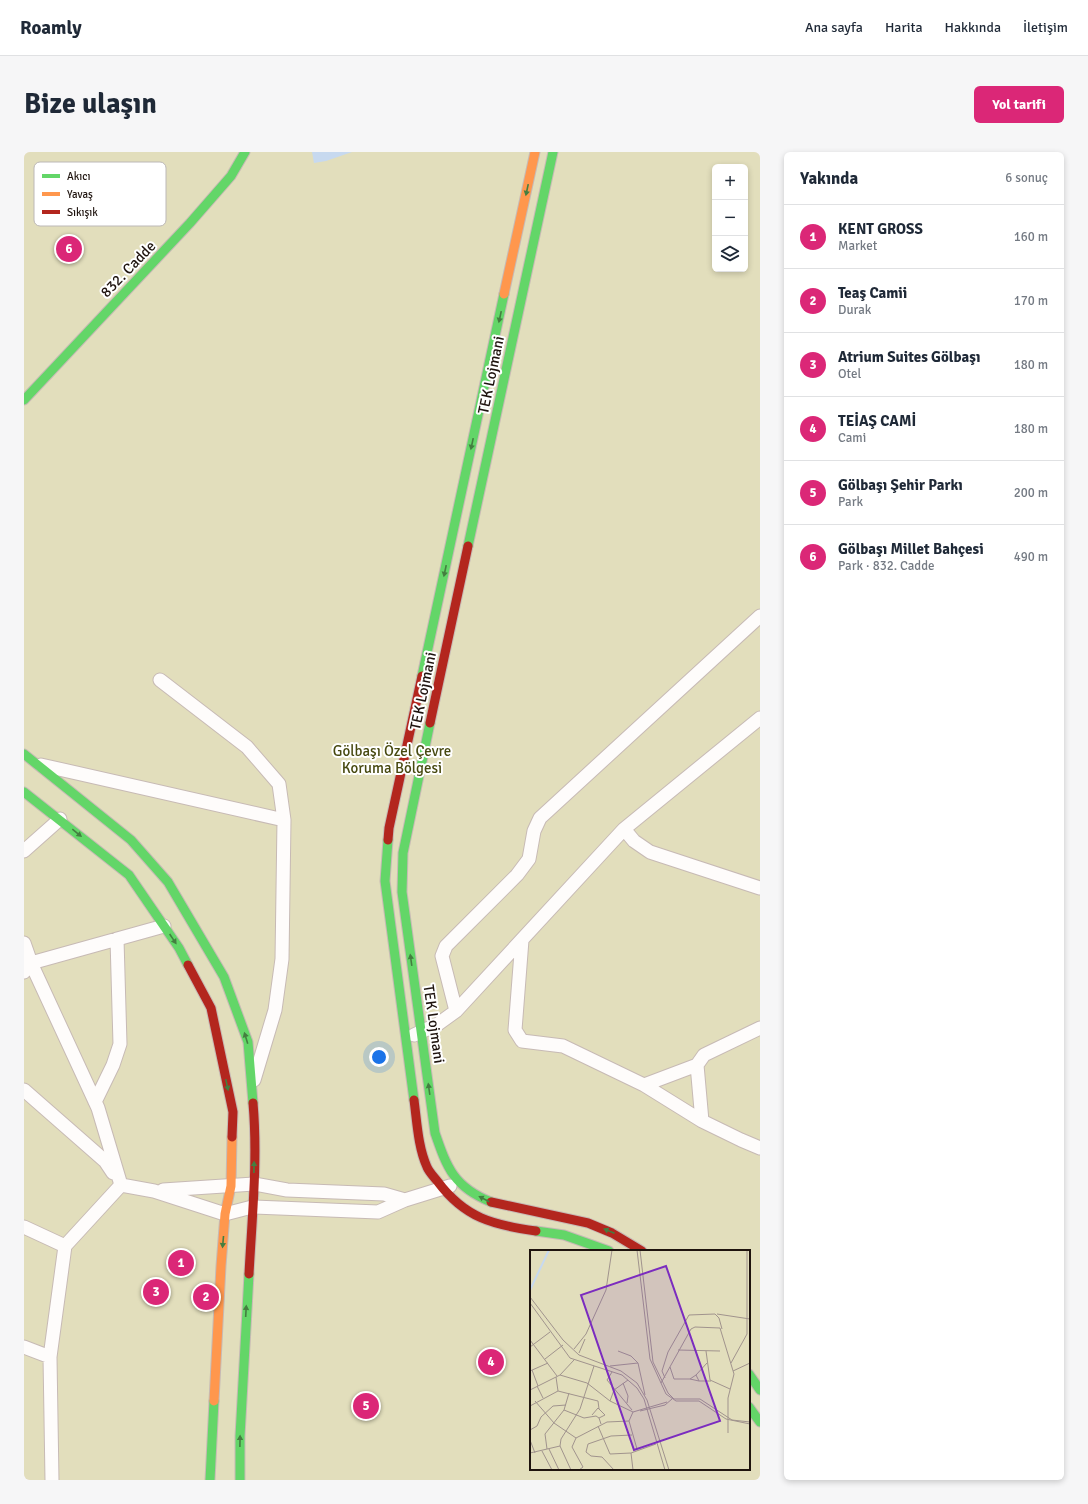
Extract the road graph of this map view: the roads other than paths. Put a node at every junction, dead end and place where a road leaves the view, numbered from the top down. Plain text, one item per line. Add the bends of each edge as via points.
1 (245, 152) edge
2 (535, 152) edge
3 (553, 152) edge
4 (24, 400) edge
5 (760, 616) edge
6 (160, 680) dead end
7 (760, 718) edge
8 (24, 754) edge
9 (37, 764) junction
10 (24, 792) edge
11 (60, 819) junction
12 (284, 820) junction
13 (624, 829) junction
14 (24, 851) edge
15 (760, 888) edge
16 (164, 926) junction
17 (117, 938) junction
18 (522, 940) junction
19 (24, 943) edge
20 (28, 967) edge
21 (456, 1011) junction
22 (760, 1028) edge
23 (421, 1032) junction
24 (406, 1038) junction
25 (697, 1065) junction
26 (644, 1085) junction
27 (251, 1087) junction
28 (24, 1090) edge
29 (95, 1102) junction
30 (702, 1121) junction
31 (760, 1148) edge
32 (460, 1182) junction
33 (254, 1184) junction
34 (121, 1185) junction
35 (231, 1186) junction
36 (442, 1188) junction
37 (154, 1191) junction
38 (405, 1200) junction
39 (252, 1207) junction
40 (225, 1214) junction
41 (24, 1227) edge
42 (65, 1246) junction
43 (606, 1250) edge
44 (641, 1250) edge
45 (24, 1347) edge
46 (50, 1357) junction
47 (750, 1375) edge
48 (760, 1390) edge
49 (750, 1408) edge
50 (760, 1422) edge
51 (52, 1480) edge
52 (210, 1480) edge
53 (240, 1480) edge

1 - 4 street, 832. Cadde via 231,176 190,223
2 -> 24 street, TEK Lojmani via 389,828 385,881
23 -> 3 street, TEK Lojmani via 402,892 403,853
5 - 21 street via 540,818 534,831 529,859 517,875 446,946 442,956
6 - 12 street via 252,752 279,784
7 - 13 street
8 - 9 street
9 - 12 street
27 -> 9 street via 248,1042 224,977 168,882 131,840
10 - 11 street
11 - 14 street
11 -> 16 street via 129,875
12 - 27 street via 282,959 275,1010
13 - 15 street via 634,841 650,852
13 - 18 street
16 - 17 street
16 -> 35 street via 179,948 211,1008 233,1112
17 - 20 street
17 - 29 street via 120,1044
18 - 21 street
18 - 26 street via 515,1030 522,1041 563,1046
19 - 20 street
20 - 29 street
21 - 23 street
22 - 25 street via 704,1055
23 - 24 street
32 -> 23 street, TEK Lojmani via 446,1162 435,1133
24 - 36 street, TEK Lojmani via 419,1138 427,1167
25 - 26 street
25 - 30 street
26 - 30 street
33 -> 27 street
28 - 34 street via 105,1161
29 - 34 street
30 - 31 street
32 - 36 street
44 -> 32 street, TEK Lojmani via 617,1234 580,1220 492,1203 464,1188
33 - 35 street
33 - 38 street via 287,1190 384,1194
33 - 39 street
34 - 37 street
34 - 42 street
35 - 37 street
35 - 40 street
36 - 38 street
36 - 43 street, TEK Lojmani via 472,1215 506,1227 564,1235
37 - 40 street
38 - 39 street via 378,1212
39 - 40 street
53 -> 39 street
40 -> 52 street
41 - 42 street
42 - 46 street
45 - 46 street
46 - 51 street
47 - 48 street
49 - 50 street

